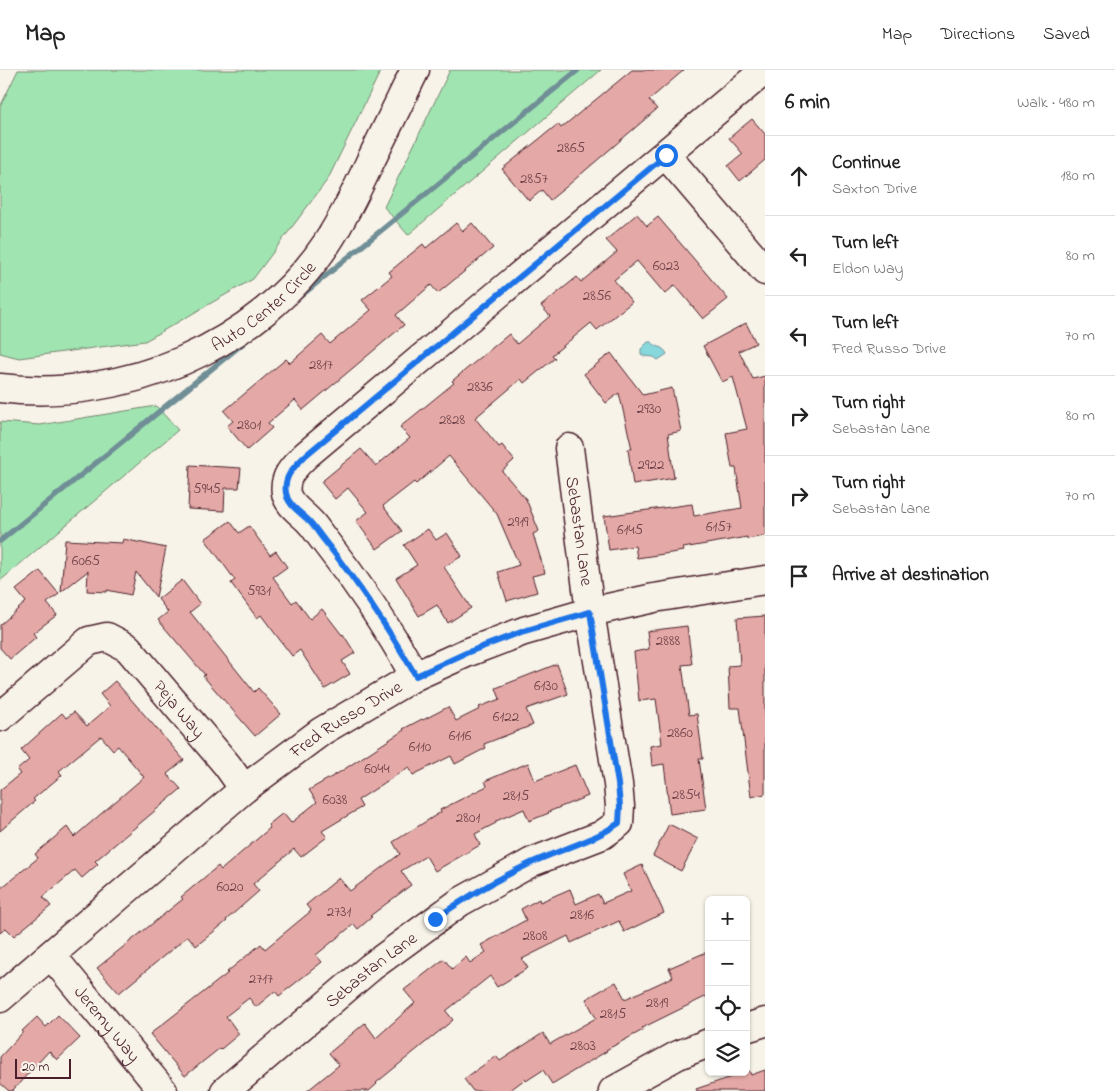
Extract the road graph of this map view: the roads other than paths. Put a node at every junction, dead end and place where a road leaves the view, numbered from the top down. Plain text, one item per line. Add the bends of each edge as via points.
1 (415, 70) edge
2 (765, 70) edge
3 (666, 155) junction
4 (765, 272) edge
5 (0, 388) edge
6 (569, 448) dead end
7 (765, 580) edge
8 (590, 612) junction
9 (416, 676) junction
10 (0, 717) edge
11 (244, 788) junction
12 (51, 955) junction
13 (0, 998) edge
14 (765, 1022) edge
15 (750, 1027) edge
16 (705, 1045) edge
17 (164, 1091) edge
18 (225, 1091) edge
19 (613, 1091) edge

1 - 5 street, Auto Center Circle via 347,211 326,244 295,282 241,328 206,350 135,378 54,390
2 - 3 street
3 - 4 street
3 - 9 street via 306,455 285,480 286,495 292,506 310,522 349,572
6 - 8 street, Sebastan Lane
7 - 8 street, Fred Russo Drive
8 - 9 street, Fred Russo Drive via 524,631
8 - 18 street, Sebastan Lane via 618,784 619,823 602,835 532,862 460,902 371,967
9 - 11 street, Fred Russo Drive via 322,731
10 - 11 street, Peja Way via 89,641 108,637 128,648 148,669
11 - 12 street, Fred Russo Drive
12 - 13 street, Fred Russo Drive
12 - 17 street, Jeremy Way
14 - 15 street
16 - 19 street via 678,1055

